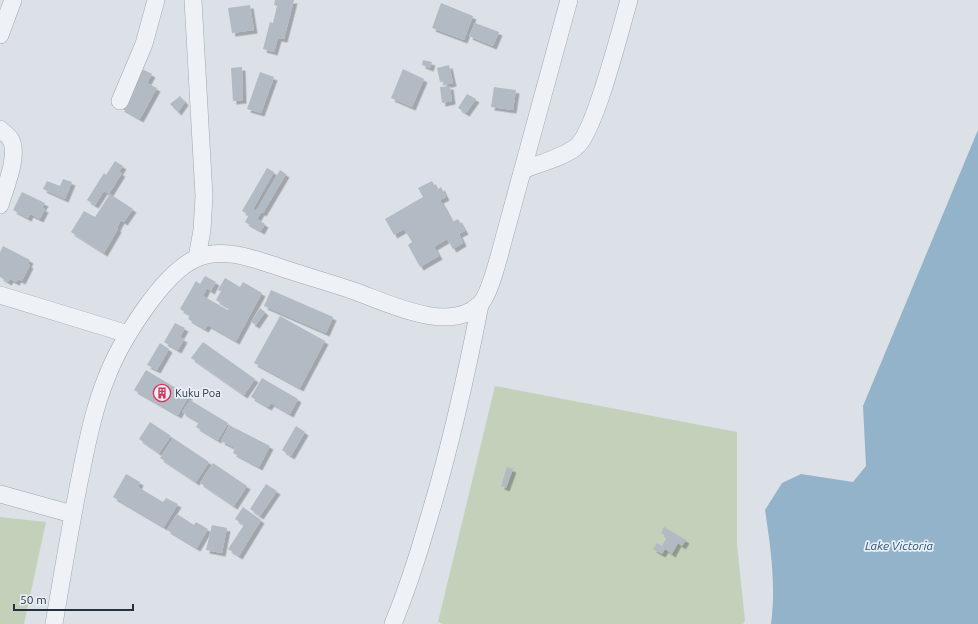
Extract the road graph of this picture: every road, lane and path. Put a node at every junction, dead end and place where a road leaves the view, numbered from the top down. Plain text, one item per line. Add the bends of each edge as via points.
1 (13, 0) edge
2 (156, 0) edge
3 (193, 0) edge
4 (569, 0) edge
5 (629, 0) edge
6 (0, 35) edge
7 (120, 100) dead end
8 (0, 130) edge
9 (522, 170) junction
10 (0, 205) edge
11 (197, 258) junction
12 (0, 295) edge
13 (480, 305) junction
14 (128, 334) junction
15 (0, 494) edge
16 (72, 514) junction
17 (54, 624) edge
18 (393, 624) edge

1 - 6 street
2 - 7 street via 144,44
3 - 11 street via 204,196
4 - 9 street
5 - 9 street via 599,99 584,138 569,151
8 - 10 street via 10,139 14,148
9 - 13 street via 486,297
11 - 13 street via 218,253 242,256 355,291 408,312 455,316
11 - 14 street via 178,270 162,286
12 - 14 street
13 - 18 street via 464,388 441,477 408,589
14 - 16 street via 106,378 92,422
15 - 16 street
16 - 17 street

